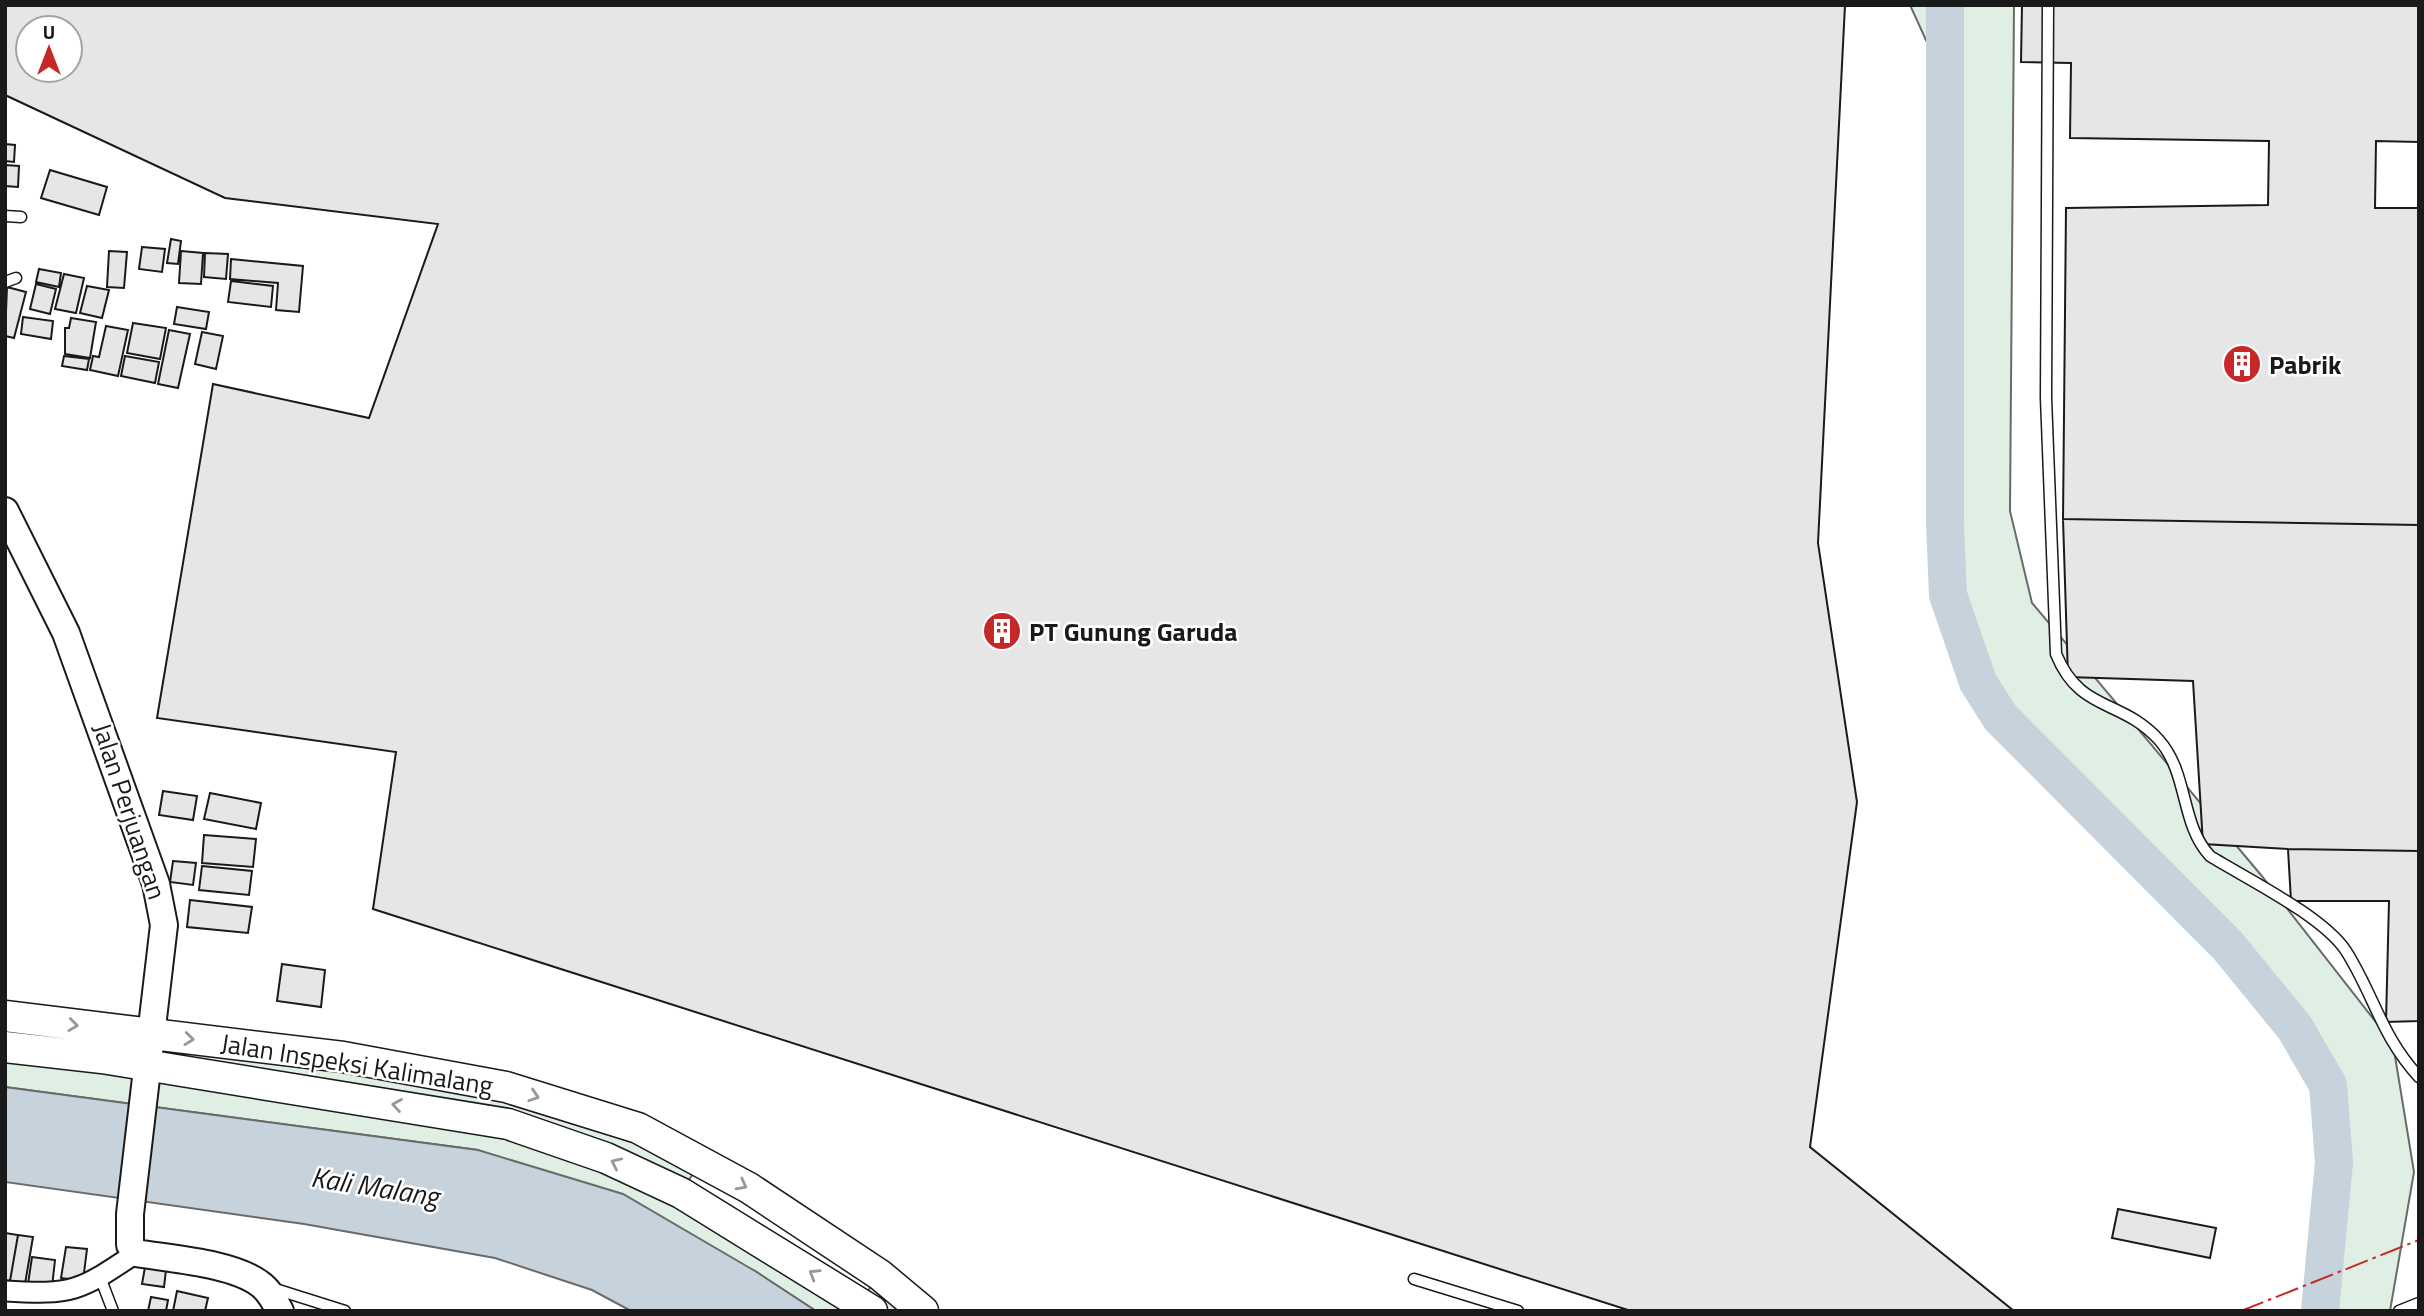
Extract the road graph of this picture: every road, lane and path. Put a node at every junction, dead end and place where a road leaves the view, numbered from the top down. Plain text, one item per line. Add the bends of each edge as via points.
1 (2048, 5) edge
2 (5, 216) edge
3 (20, 217) dead end
4 (16, 278) dead end
5 (5, 282) edge
6 (5, 511) edge
7 (5, 1016) edge
8 (152, 1034) junction
9 (5, 1047) edge
10 (102, 1058) junction
11 (149, 1066) junction
12 (2419, 1077) edge
13 (700, 1163) junction
14 (681, 1193) junction
15 (136, 1253) junction
16 (880, 1275) junction
17 (100, 1277) junction
18 (1413, 1279) dead end
19 (261, 1284) junction
20 (5, 1291) edge
21 (2419, 1303) edge
22 (866, 1306) edge
23 (113, 1311) edge
24 (280, 1311) edge
25 (345, 1311) edge
26 (923, 1311) edge
27 (1518, 1311) edge
28 (2399, 1311) edge

1 - 12 lane via 2046,398 2056,654 2065,676 2081,694 2133,717 2160,741 2179,773 2197,842 2210,856 2321,925 2344,949 2382,1026
2 - 3 lane
4 - 5 lane
6 - 8 street, Jalan Perjuangan via 66,633 156,884 164,925
7 -> 8 main road, Jalan Inspeksi Kalimalang
8 - 10 main road
8 - 11 street, Jalan Perjuangan
8 -> 13 main road, Jalan Inspeksi Kalimalang via 344,1057 506,1087 638,1128
9 - 10 main road, Jalan Inspeksi Kalimalang
10 - 11 main road, Jalan Inspeksi Kalimalang
14 -> 11 main road, Jalan Inspeksi Kalimalang via 607,1158 508,1124
11 - 15 street, Jalan Perjuangan via 130,1214 130,1244
13 - 14 main road
13 -> 16 main road, Jalan Inspeksi Kalimalang via 749,1188
22 -> 14 main road, Jalan Inspeksi Kalimalang
15 - 17 street
15 - 19 street via 227,1269
16 - 22 main road
16 - 26 main road, Jalan Inspeksi Kalimalang
17 - 20 street via 57,1294
17 - 23 lane
18 - 27 lane
19 - 24 street
19 - 25 lane
21 - 28 lane

